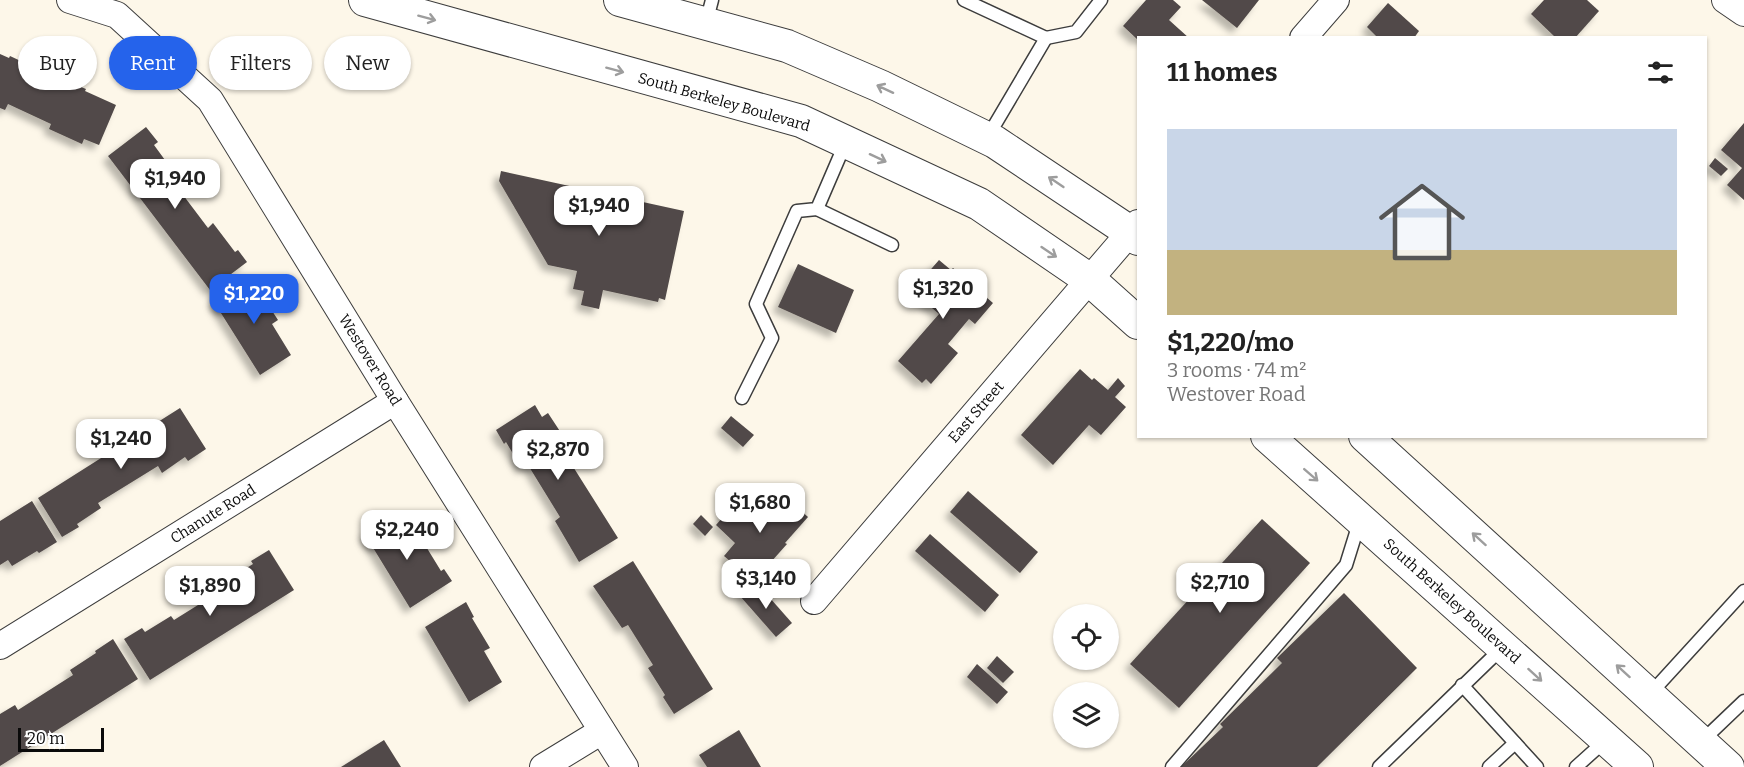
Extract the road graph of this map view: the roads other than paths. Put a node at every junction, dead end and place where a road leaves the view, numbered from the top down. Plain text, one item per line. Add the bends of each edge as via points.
1 (70, 0) edge
2 (620, 0) edge
3 (964, 0) edge
4 (1101, 0) edge
5 (1336, 0) edge
6 (1725, 0) edge
7 (368, 1) edge
8 (709, 11) edge
9 (1744, 13) edge
10 (1305, 36) edge
11 (1046, 38) junction
12 (987, 138) junction
13 (846, 143) junction
14 (817, 209) junction
15 (1136, 231) edge
16 (892, 244) dead end
17 (1090, 279) junction
18 (1137, 322) edge
19 (742, 398) dead end
20 (395, 400) junction
21 (1270, 438) edge
22 (1367, 438) edge
23 (1361, 519) junction
24 (1744, 591) edge
25 (814, 601) dead end
26 (0, 646) edge
27 (1503, 647) junction
28 (1462, 686) junction
29 (1649, 695) junction
30 (1744, 701) edge
31 (602, 731) junction
32 (1607, 739) junction
33 (1701, 742) junction
34 (1515, 743) junction
35 (543, 767) edge
36 (625, 767) edge
37 (1172, 767) edge
38 (1379, 767) edge
39 (1489, 767) edge
40 (1537, 767) edge
41 (1576, 767) edge
42 (1637, 767) edge
43 (1728, 767) edge

1 - 20 street, Westover Road via 117,15 210,100
2 - 8 street
3 - 11 lane
4 - 11 lane via 1076,32
5 - 10 street
6 - 9 street
7 -> 13 street, South Berkeley Boulevard via 801,122
12 -> 8 street
11 - 12 lane
15 -> 12 street
13 - 14 lane
13 -> 17 street, South Berkeley Boulevard via 979,204
14 - 16 lane
14 - 19 lane via 797,211 756,304 772,338
15 - 17 street, East Street
17 - 18 street, South Berkeley Boulevard
17 - 25 street, East Street
20 - 26 street, Chanute Road
20 - 31 street, Westover Road
21 -> 23 street, South Berkeley Boulevard
29 -> 22 street
23 - 27 street, South Berkeley Boulevard
23 - 37 lane via 1346,565
24 - 29 lane
27 - 28 lane
27 -> 32 street, South Berkeley Boulevard
28 - 34 lane
28 - 38 lane
29 - 33 street
30 - 33 lane
31 - 35 street
31 - 36 street, Westover Road
32 - 41 lane
32 - 42 street, South Berkeley Boulevard
33 - 43 street
34 - 39 lane
34 - 40 lane

